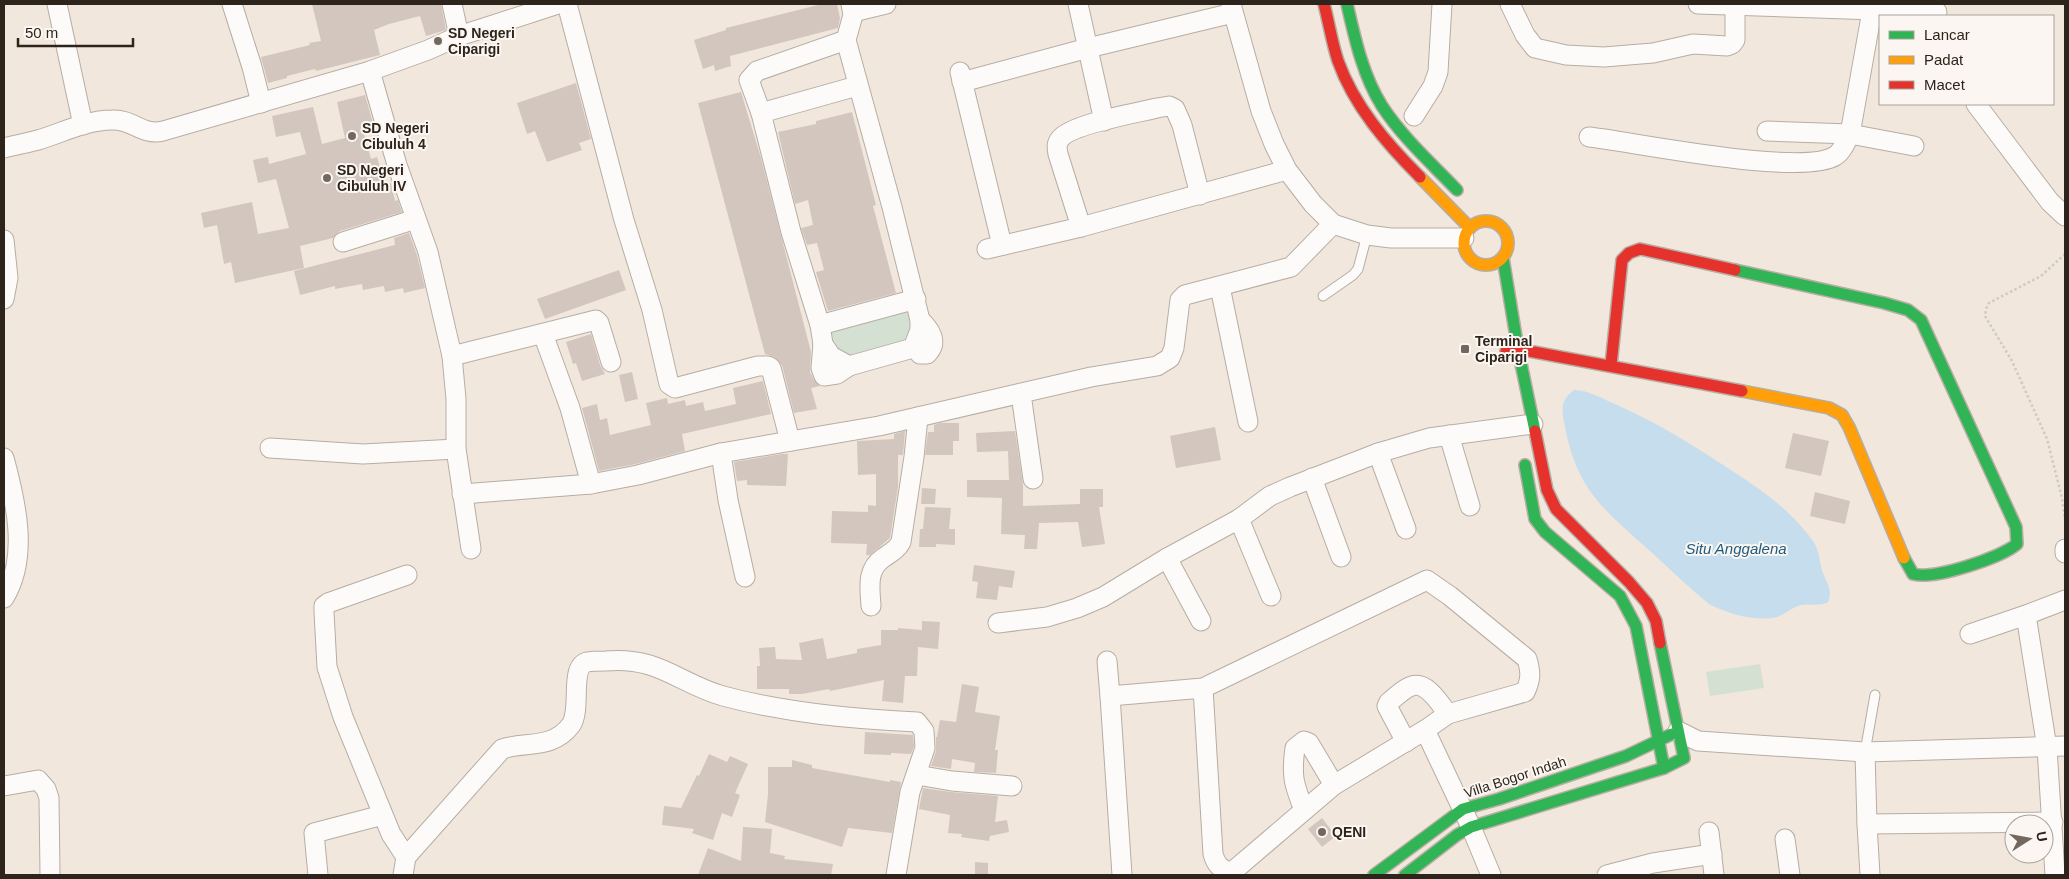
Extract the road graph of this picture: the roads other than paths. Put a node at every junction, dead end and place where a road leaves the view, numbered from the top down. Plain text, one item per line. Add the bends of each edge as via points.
1 (57, 4) edge
2 (232, 4) edge
3 (452, 4) edge
4 (558, 4) edge
5 (567, 4) edge
6 (886, 4) edge
7 (1078, 4) edge
8 (1324, 4) edge
9 (1347, 4) edge
10 (1442, 4) edge
11 (1510, 4) edge
12 (1698, 4) edge
13 (1735, 5) edge
14 (852, 8) edge
15 (1232, 8) edge
16 (1872, 10) junction
17 (1937, 11) edge
18 (459, 36) junction
19 (846, 40) junction
20 (1088, 48) junction
21 (370, 71) junction
22 (858, 86) junction
23 (261, 104) junction
24 (1977, 105) edge
25 (761, 113) junction
26 (1414, 116) dead end
27 (1104, 121) junction
28 (84, 125) junction
29 (1767, 131) dead end
30 (1850, 134) junction
31 (1589, 137) dead end
32 (1914, 146) dead end
33 (4, 148) edge
34 (1287, 170) junction
35 (1200, 195) junction
36 (1463, 196) dead end
37 (1474, 208) dead end
38 (2065, 216) edge
39 (416, 219) junction
40 (1485, 220) junction
41 (1333, 224) junction
42 (1081, 227) junction
43 (1467, 233) junction
44 (1367, 235) junction
45 (4, 240) edge
46 (343, 242) dead end
47 (1503, 258) junction
48 (1492, 264) junction
49 (1220, 287) junction
50 (5, 295) edge
51 (1323, 296) dead end
52 (916, 299) junction
53 (1498, 303) dead end
54 (820, 326) junction
55 (543, 334) junction
56 (1509, 350) junction
57 (452, 356) junction
58 (611, 362) dead end
59 (1611, 365) junction
60 (1021, 394) junction
61 (918, 417) junction
62 (1248, 422) dead end
63 (1522, 426) junction
64 (1449, 435) junction
65 (790, 441) junction
66 (270, 448) dead end
67 (456, 449) junction
68 (721, 453) junction
69 (1378, 453) junction
70 (1523, 455) dead end
71 (4, 458) edge
72 (1312, 478) junction
73 (1033, 479) dead end
74 (591, 484) junction
75 (462, 494) junction
76 (1470, 506) dead end
77 (1239, 519) junction
78 (1406, 529) dead end
79 (471, 549) dead end
80 (1341, 557) dead end
81 (1168, 558) junction
82 (407, 575) dead end
83 (745, 577) dead end
84 (1271, 596) dead end
85 (4, 598) edge
86 (2065, 600) edge
87 (871, 606) dead end
88 (2026, 615) junction
89 (1202, 621) dead end
90 (998, 623) dead end
91 (1970, 634) dead end
92 (1107, 661) dead end
93 (1203, 688) junction
94 (1875, 695) dead end
95 (1110, 696) junction
96 (1448, 714) junction
97 (1426, 730) junction
98 (1678, 731) junction
99 (1659, 740) junction
100 (1698, 741) junction
101 (1406, 742) junction
102 (2056, 747) edge
103 (1865, 752) junction
104 (1684, 758) junction
105 (1664, 768) junction
106 (917, 775) junction
107 (1334, 785) junction
108 (4, 786) edge
109 (1012, 786) dead end
110 (1463, 809) junction
111 (1304, 810) junction
112 (2053, 814) edge
113 (374, 816) dead end
114 (2004, 823) edge
115 (1867, 824) junction
116 (1471, 827) junction
117 (1709, 832) dead end
118 (1786, 839) dead end
119 (2054, 848) edge
120 (1712, 854) junction
121 (404, 866) edge
122 (50, 875) edge
123 (318, 875) edge
124 (896, 875) edge
125 (1122, 875) edge
126 (1374, 875) edge
127 (1405, 875) edge
128 (1491, 875) edge
129 (1606, 875) edge
130 (1714, 875) edge
131 (1790, 875) edge
132 (1870, 875) edge
133 (2055, 875) edge

1 - 28 street
2 - 23 street
3 - 18 street
4 - 18 street
5 - 65 street via 624,220 652,310 669,384 675,388 768,366
6 - 14 street
7 - 20 street
8 - 43 street via 1338,61 1362,110
9 - 36 street via 1359,55 1375,93 1403,132
10 - 26 street via 1438,72
11 - 13 street via 1535,48 1596,57 1653,53 1693,44 1727,46 1734,40
12 - 13 street
13 - 16 street
14 - 19 street
15 - 20 street
15 - 34 street via 1261,111
16 - 17 street
16 - 30 street
18 - 21 street
19 - 22 street
19 - 25 street via 753,74 750,85
20 - 27 street
20 - 42 street via 961,77 994,247
21 - 23 street
21 - 39 street
22 - 25 street
22 - 52 street
23 - 28 street via 154,133 123,120
24 - 38 street via 2050,202
25 - 54 street via 791,232
27 - 35 street via 1157,108 1175,108
27 - 42 street via 1066,133 1057,145
28 - 33 street
29 - 30 street
30 - 31 street via 1835,156 1789,162 1704,154
30 - 32 street
34 - 35 street
34 - 41 street
35 - 42 street
37 - 40 street
39 - 46 street
39 - 57 street via 434,275
40 - 43 street via 1478,221
40 - 47 street via 1497,223 1506,232 1508,247
41 - 44 street
41 - 49 street via 1291,267
43 - 44 street via 1414,239
43 - 48 street via 1464,247 1470,258 1483,265
44 - 51 lane via 1358,269
45 - 50 street via 8,267
47 - 48 street
47 - 56 street
48 - 53 street
49 - 60 street via 1185,295 1180,300 1176,339 1170,358 1164,363
49 - 62 street
52 - 54 street
52 - 54 street via 920,330 912,349 849,366 831,356 823,344
55 - 57 street
55 - 58 street via 596,320
55 - 74 street via 570,408
56 - 59 street
56 - 63 street
57 - 67 street
59 - 59 street via 1829,408 1842,415 1911,573 1924,576 1940,574 2017,544 2016,527 1921,320 1908,310 1884,302 1640,250 1629,252 1622,260
60 - 61 street
60 - 73 street
61 - 65 street
61 - 87 street via 901,542 873,568 870,576
63 - 64 street
63 - 98 street via 1556,508 1647,603 1656,621
64 - 69 street
64 - 76 street
65 - 68 street
66 - 67 street via 362,454
67 - 75 street
68 - 74 street
68 - 83 street
69 - 72 street
69 - 78 street
70 - 99 street via 1535,519 1545,532 1620,596 1628,608 1636,626
71 - 85 street via 14,495 17,535 16,563
72 - 77 street via 1270,496
72 - 80 street
74 - 75 street
75 - 79 street
77 - 81 street
77 - 84 street
81 - 89 street
81 - 90 street via 1103,597 1077,608 1047,617
82 - 121 street via 324,606 327,667 343,717
86 - 88 street
88 - 91 street
88 - 102 street
92 - 95 street
93 - 95 street
93 - 96 street via 1427,580 1527,659 1530,669 1530,681 1525,692
93 - 111 street via 1216,863 1232,872
94 - 103 lane
95 - 125 street
96 - 97 street
96 - 101 street via 1428,690 1412,686 1387,706
97 - 101 street
97 - 110 street
98 - 99 street, Villa Bogor Indah
98 - 100 street
98 - 104 street
99 - 105 street
99 - 110 street, Villa Bogor Indah via 1626,756
100 - 103 street
100 - 104 street
101 - 107 street
102 - 103 street
102 - 112 street
103 - 115 street
104 - 105 street
105 - 116 street
106 - 109 street
106 - 121 street via 925,748 924,731 917,722 864,720 785,709 723,696 642,662 586,662 577,672 576,711 571,724 541,744 502,749
106 - 124 street via 910,792
107 - 111 street
107 - 111 street via 1309,743 1304,742 1295,748 1292,770
108 - 122 street via 38,780 46,788 49,798
110 - 116 street
110 - 126 street, Villa Bogor Indah
113 - 123 street via 314,833
114 - 115 street
115 - 132 street
116 - 127 street
116 - 128 street
117 - 120 street
118 - 131 street
119 - 133 street
120 - 129 street
120 - 130 street

